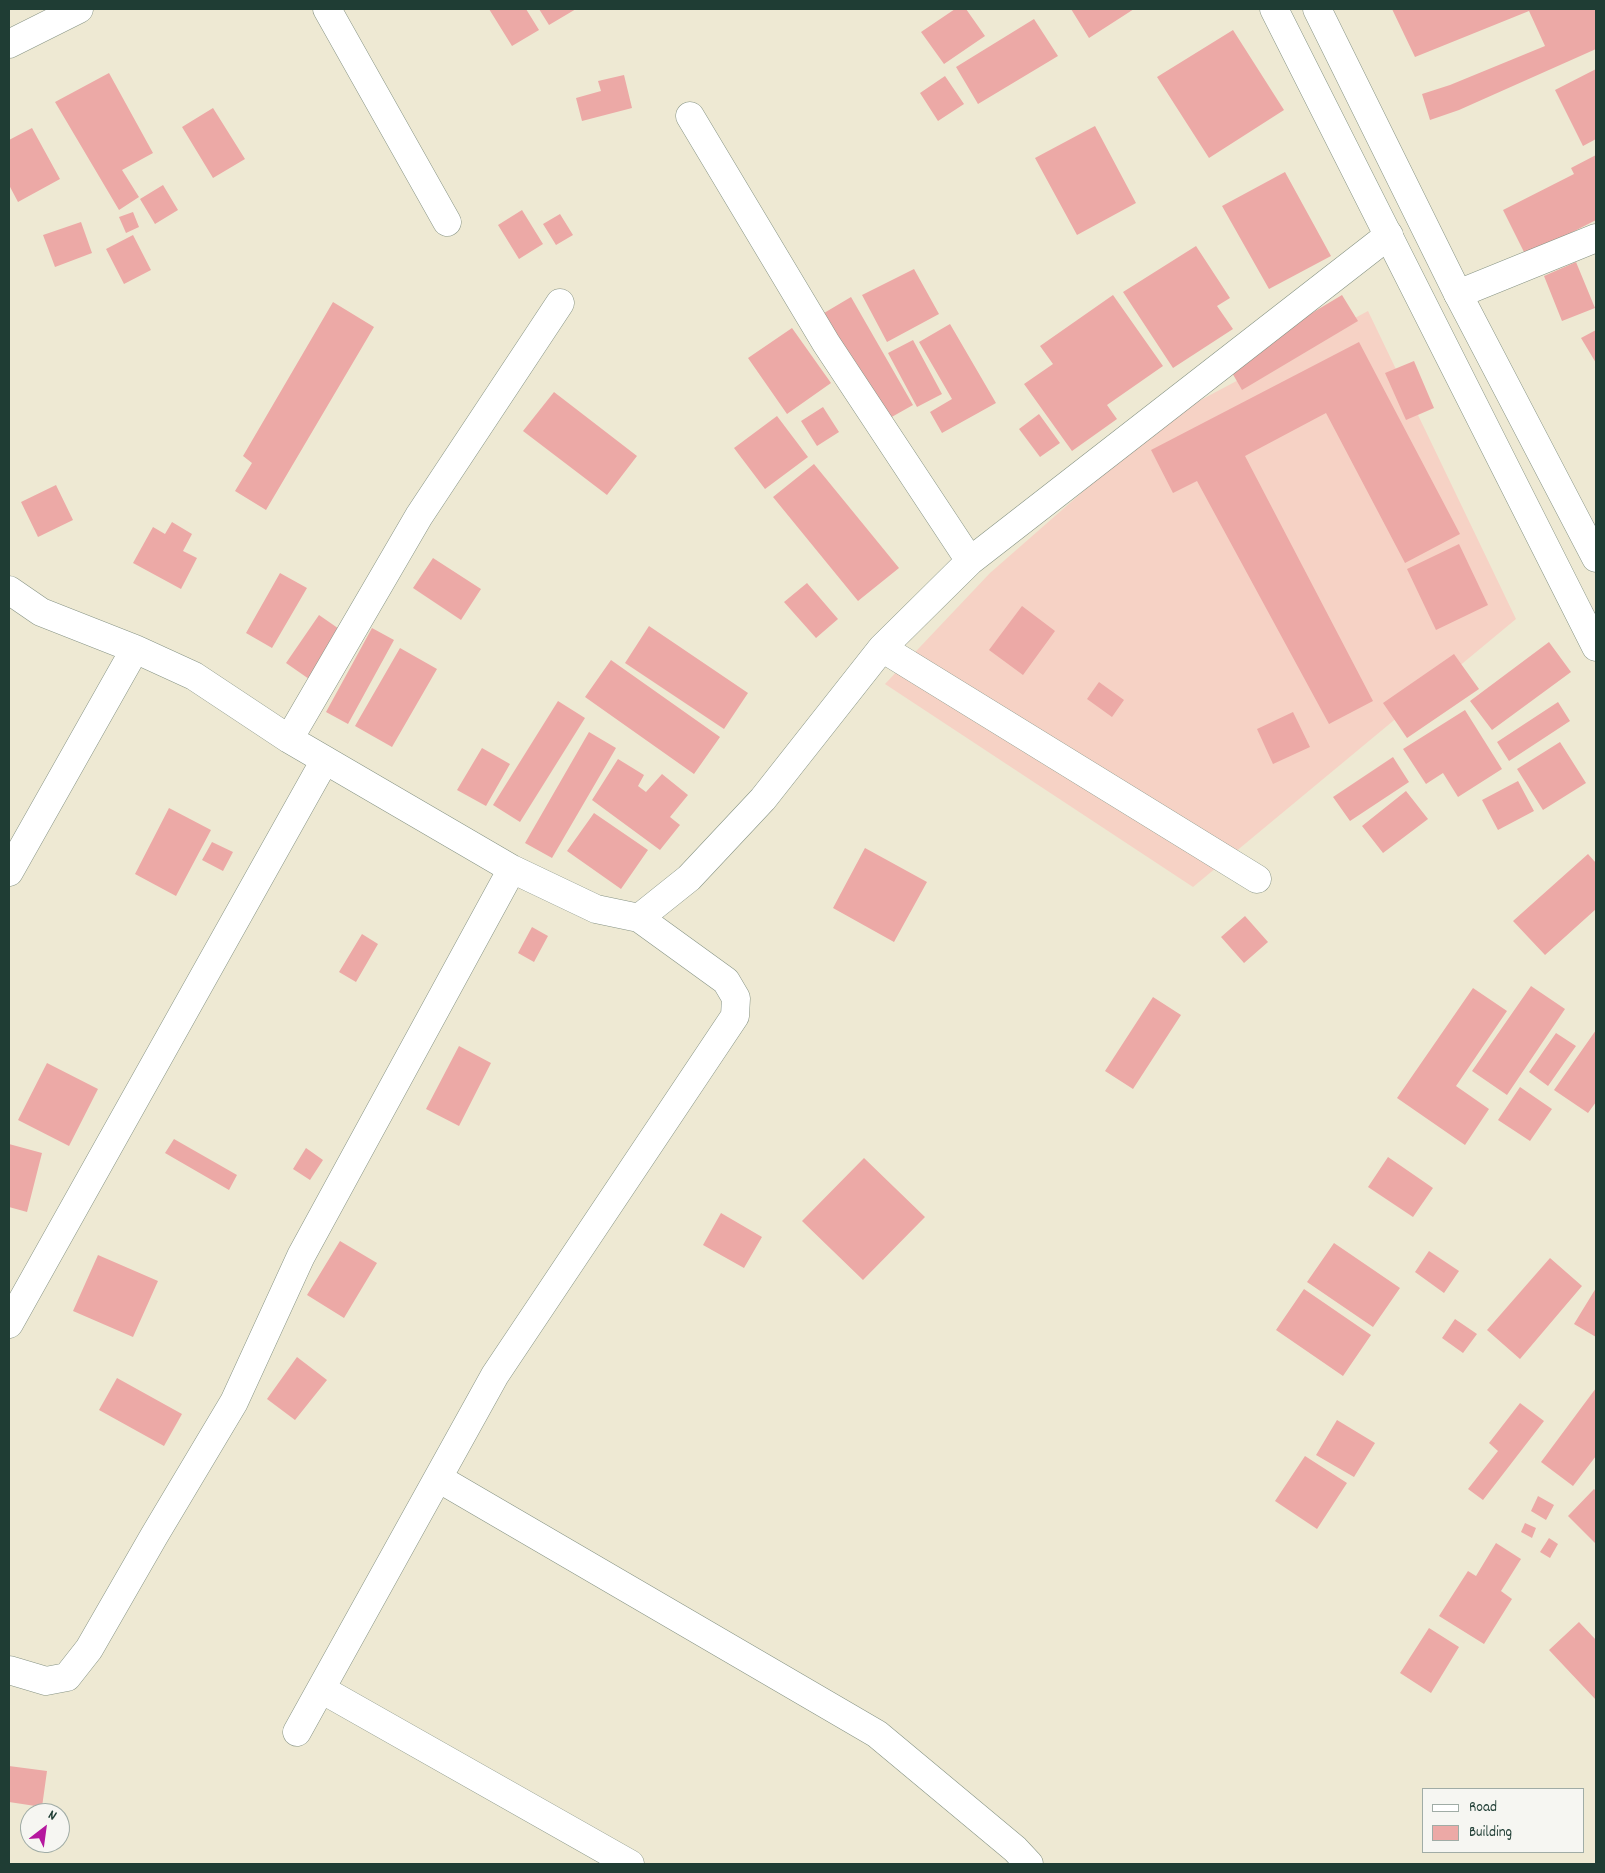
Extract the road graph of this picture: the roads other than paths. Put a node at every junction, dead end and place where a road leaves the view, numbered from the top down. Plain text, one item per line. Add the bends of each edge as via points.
1 (79, 9) edge
2 (327, 9) edge
3 (1274, 9) edge
4 (1317, 9) edge
5 (9, 44) edge
6 (690, 116) dead end
7 (447, 222) dead end
8 (1390, 235) junction
9 (1596, 238) edge
10 (1458, 294) junction
11 (560, 303) dead end
12 (1596, 558) edge
13 (970, 561) junction
14 (9, 590) edge
15 (1596, 647) edge
16 (882, 648) junction
17 (135, 649) junction
18 (289, 739) junction
19 (325, 760) junction
20 (512, 869) junction
21 (9, 872) edge
22 (1257, 879) dead end
23 (639, 918) junction
24 (9, 1324) edge
25 (438, 1478) junction
26 (9, 1670) edge
27 (321, 1689) junction
28 (297, 1732) dead end
29 (630, 1864) edge
30 (1029, 1864) edge

1 - 5 street
2 - 7 street
3 - 8 street
4 - 10 street
6 - 13 street via 826,343
8 - 13 street
8 - 15 street
9 - 10 street
10 - 12 street
11 - 18 street via 419,516
13 - 16 street
14 - 17 street via 41,612
16 - 22 street
16 - 23 street via 763,799 689,878
17 - 18 street via 194,676
17 - 21 street
18 - 19 street
19 - 20 street
19 - 24 street
20 - 23 street via 596,909
20 - 26 street via 301,1256 234,1402 89,1649 67,1677 46,1681
23 - 25 street via 726,981 736,998 735,1016 495,1375
25 - 27 street
25 - 30 street via 876,1734
27 - 28 street
27 - 29 street

